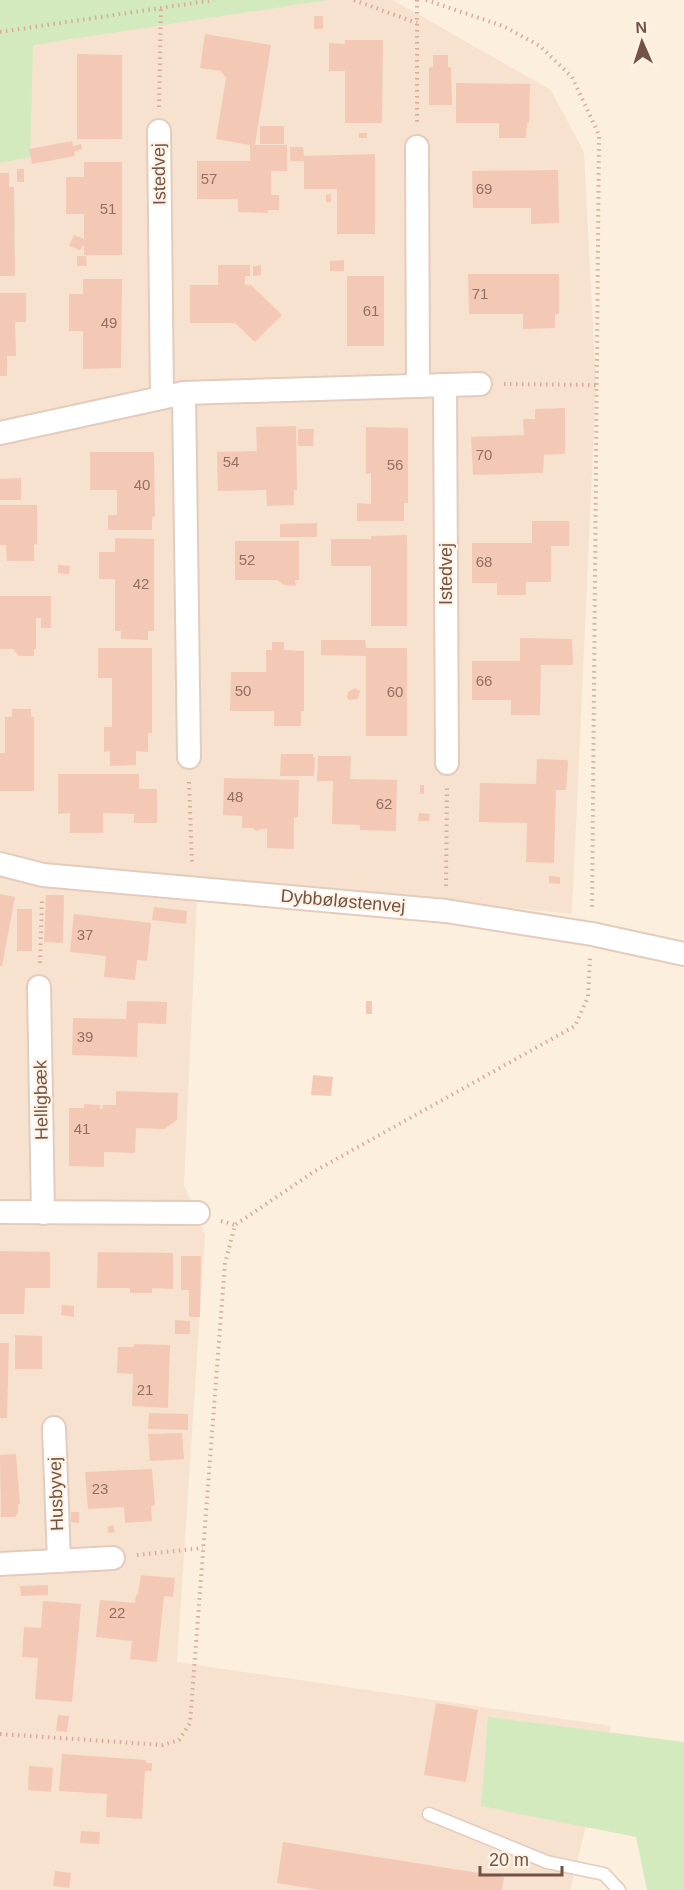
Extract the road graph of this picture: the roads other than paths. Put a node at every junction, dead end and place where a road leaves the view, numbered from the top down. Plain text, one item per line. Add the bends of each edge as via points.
1 (159, 131) road end
2 (417, 147) road end
3 (480, 384) road end
4 (418, 385) junction
5 (445, 385) junction
6 (173, 395) junction
7 (0, 433) edge
8 (189, 757) road end
9 (447, 763) road end
10 (0, 864) edge
11 (684, 954) edge
12 (39, 987) road end
13 (0, 1212) edge
14 (43, 1213) junction
15 (198, 1213) dead end
16 (54, 1428) dead end
17 (113, 1558) road end
18 (59, 1561) junction
19 (0, 1564) edge
20 (429, 1814) dead end
21 (619, 1890) edge

1 - 6 street, Istedvej
2 - 4 street
3 - 5 street
4 - 5 street
4 - 6 street
5 - 9 street, Istedvej
6 - 7 street
6 - 8 street, Istedvej
10 - 11 street, Dybbøløstenvej via 43,875 446,911 592,934
12 - 14 street, Helligbæk
13 - 14 street
14 - 15 street
16 - 18 street, Husbyvej
17 - 18 street
18 - 19 street
20 - 21 lane via 547,1862 604,1874

